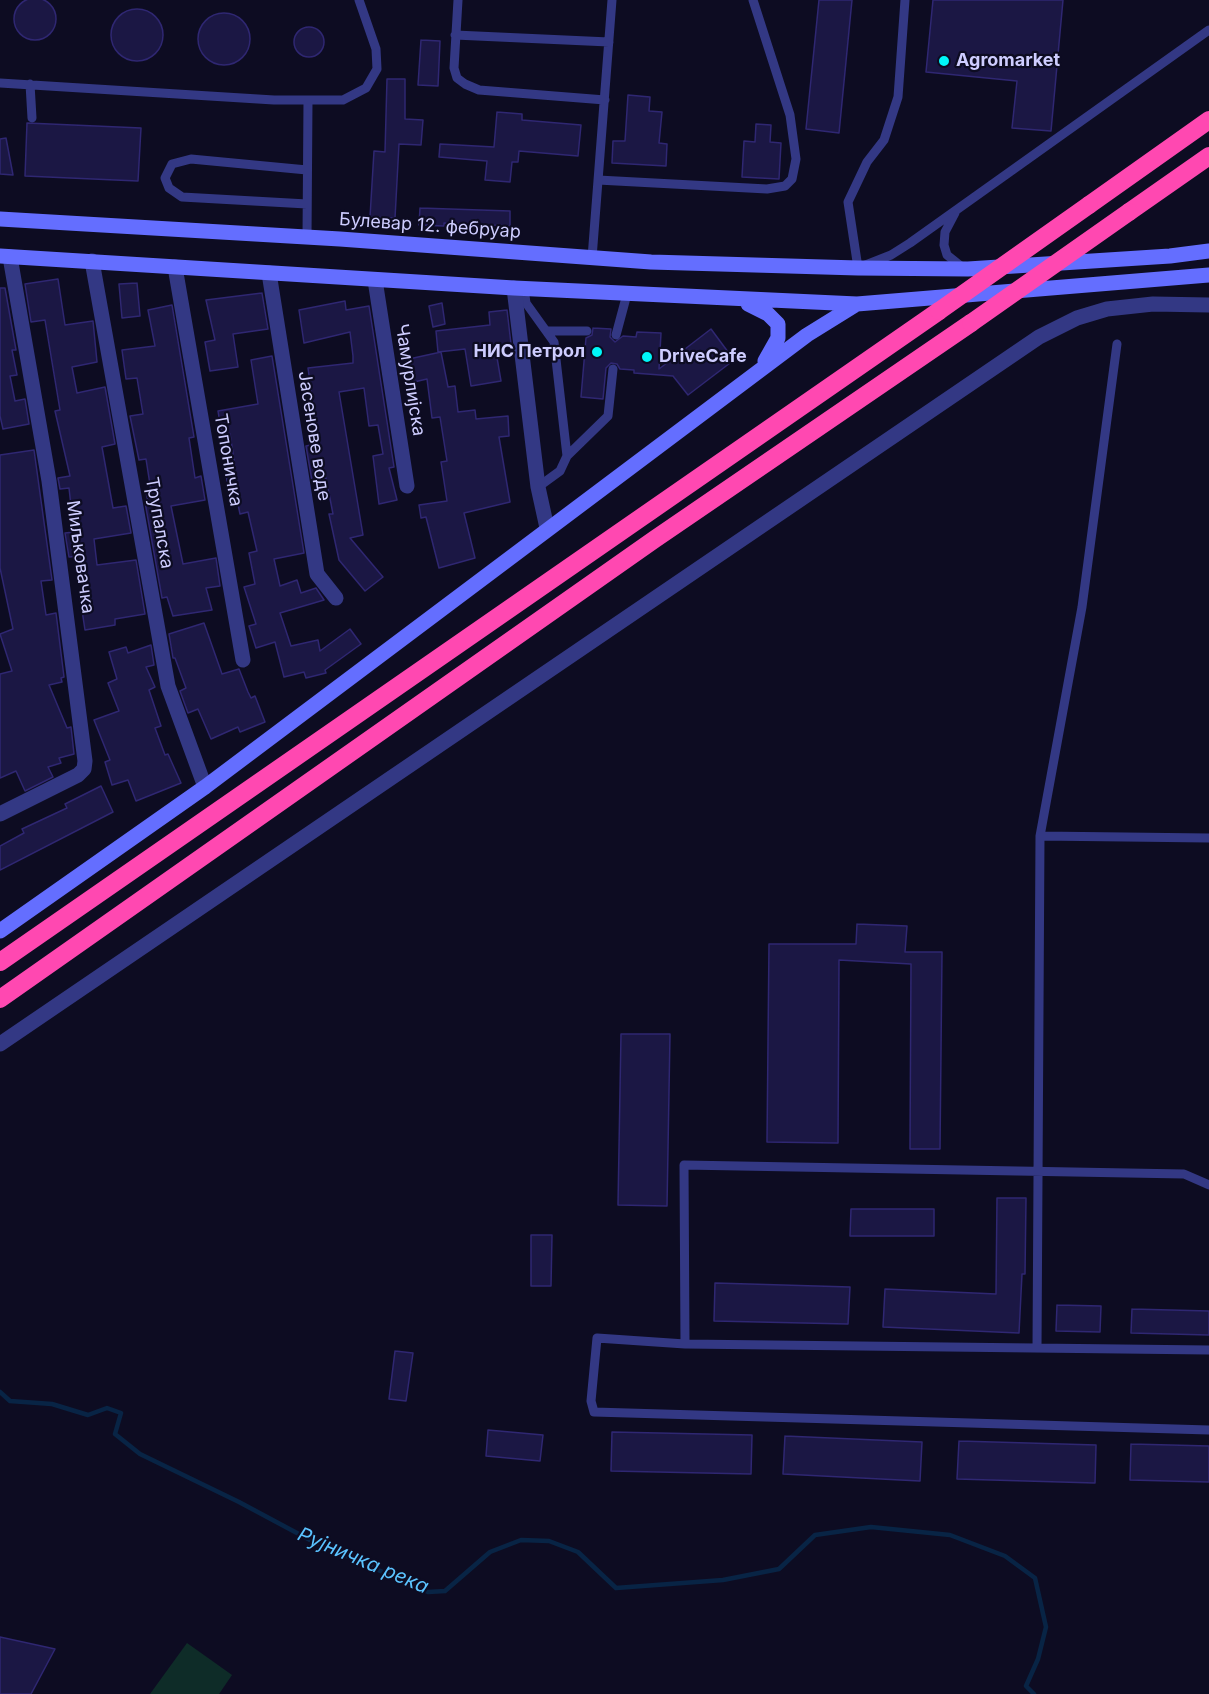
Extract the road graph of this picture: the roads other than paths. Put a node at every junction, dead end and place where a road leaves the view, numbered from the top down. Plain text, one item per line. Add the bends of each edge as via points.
1 (359, 0) edge
2 (458, 0) edge
3 (612, 0) edge
4 (753, 0) edge
5 (905, 0) edge
6 (1209, 30) edge
7 (455, 35) junction
8 (609, 42) junction
9 (0, 82) edge
10 (30, 84) junction
11 (605, 99) junction
12 (308, 101) junction
13 (32, 118) dead end
14 (1209, 120) edge
15 (1209, 156) edge
16 (307, 170) junction
17 (598, 180) junction
18 (307, 204) junction
19 (956, 211) junction
20 (0, 219) edge
21 (307, 237) junction
22 (1209, 251) edge
23 (5, 256) edge
24 (591, 258) junction
25 (92, 261) junction
26 (175, 267) junction
27 (858, 268) junction
28 (968, 269) junction
29 (268, 273) junction
30 (1209, 275) edge
31 (375, 280) junction
32 (519, 288) junction
33 (627, 294) junction
34 (736, 300) junction
35 (857, 304) junction
36 (1209, 306) edge
37 (549, 331) junction
38 (586, 331) dead end
39 (614, 333) dead end
40 (1117, 344) dead end
41 (613, 369) dead end
42 (754, 375) junction
43 (567, 456) junction
44 (407, 486) dead end
45 (538, 487) junction
46 (547, 528) junction
47 (336, 598) dead end
48 (243, 660) dead end
49 (206, 787) junction
50 (0, 814) edge
51 (1040, 836) junction
52 (1209, 838) edge
53 (0, 931) edge
54 (0, 962) edge
55 (0, 999) edge
56 (0, 1044) edge
57 (1036, 1171) junction
58 (1209, 1185) edge
59 (685, 1344) junction
60 (1037, 1348) junction
61 (1209, 1350) edge
62 (1209, 1430) edge

1 - 12 lane via 378,59 374,76 366,88 351,98
2 - 7 lane
3 - 8 lane
4 - 17 lane via 790,115 796,159 792,178 785,186 767,189
5 - 27 lane via 898,97 884,140 867,162 848,202
6 - 19 lane
7 - 8 lane
7 - 11 lane via 455,74 468,86
8 - 11 lane
9 - 10 lane
10 - 12 lane
10 - 13 lane
11 - 17 lane
12 - 16 lane
14 - 54 highway, bridge
15 - 55 highway, bridge
16 - 18 lane
16 - 18 lane via 191,159 172,164 165,178 169,188 182,197
17 - 24 lane
18 - 21 lane
19 - 27 lane via 891,255
19 - 28 lane via 945,232 944,245 947,255
20 - 21 main road, Булевар 12. фебруар
21 - 24 main road, Булевар 12. фебруар
22 - 28 main road, Булевар 12. фебруар
23 - 25 main road
23 - 50 street, Миљковачка via 49,481 86,761 78,775
24 - 27 main road, Булевар 12. фебруар
25 - 26 main road
25 - 49 street, Трупалска via 168,686
26 - 29 main road
26 - 48 street, Топоничка
27 - 28 main road, Булевар 12. фебруар
29 - 31 main road
29 - 47 street, Јасенове воде via 317,574
30 - 35 main road
31 - 32 main road
31 - 44 street, Чамурлијска
32 - 33 main road
32 - 37 lane
32 - 45 street
33 - 34 main road
33 - 39 lane
34 - 35 main road
34 - 42 main road via 768,314 778,324 776,344
35 - 42 main road
36 - 56 street via 1125,306 1053,328
37 - 38 lane
37 - 43 lane via 554,342
40 - 51 lane via 1082,607
41 - 43 lane via 608,416
42 - 46 main road
43 - 45 lane via 560,471
45 - 46 street
46 - 49 main road
49 - 53 main road
51 - 52 lane
51 - 57 lane
57 - 58 lane via 1184,1174
57 - 59 lane via 684,1165
57 - 60 lane
59 - 60 lane
59 - 62 lane via 597,1338 591,1401 594,1412
60 - 61 lane

